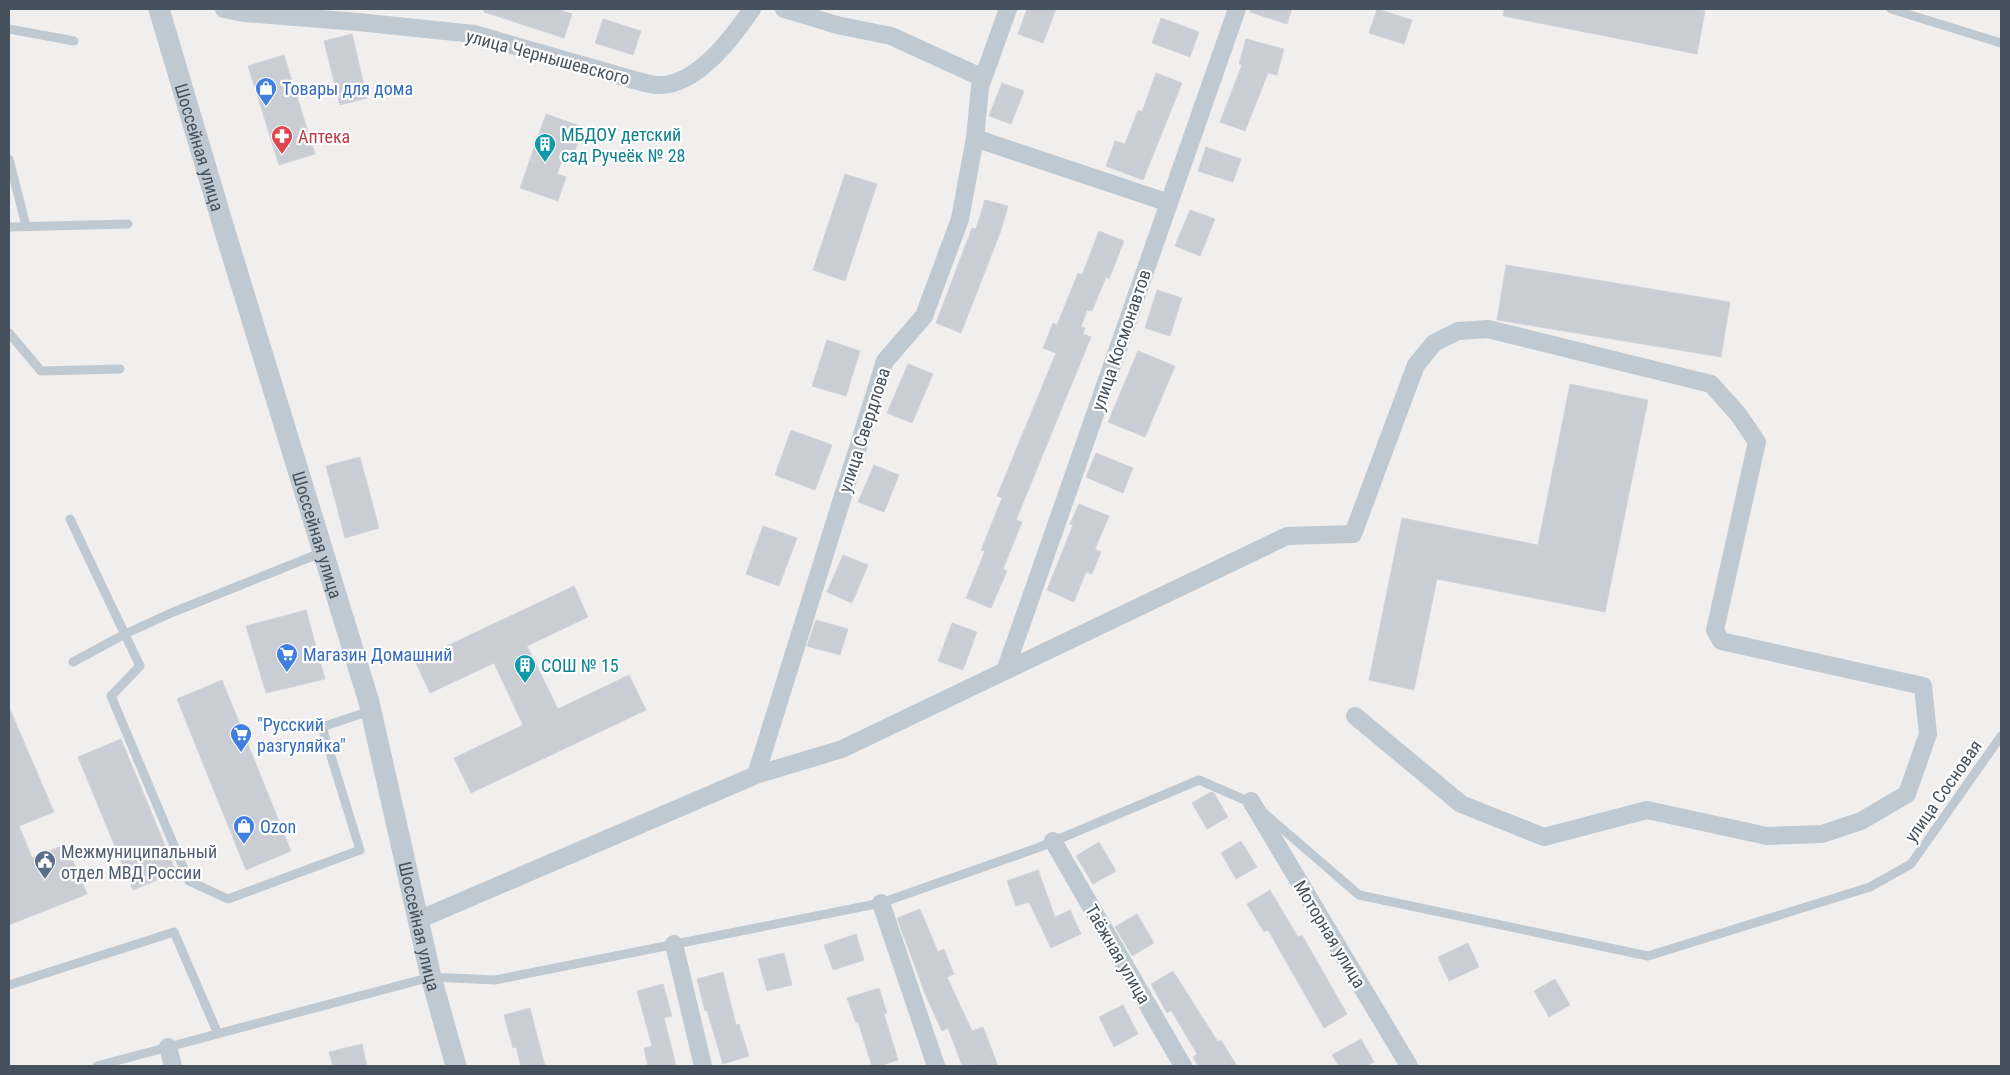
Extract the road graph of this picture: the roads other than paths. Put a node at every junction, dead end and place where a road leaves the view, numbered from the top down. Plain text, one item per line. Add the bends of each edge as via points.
1 (159, 9) edge
2 (224, 9) edge
3 (752, 9) edge
4 (784, 9) edge
5 (1008, 9) edge
6 (1237, 9) edge
7 (1892, 9) edge
8 (244, 11) edge
9 (9, 29) edge
10 (74, 41) dead end
11 (2001, 43) edge
12 (983, 78) junction
13 (974, 138) junction
14 (9, 159) edge
15 (1169, 203) junction
16 (128, 224) dead end
17 (26, 226) junction
18 (9, 227) edge
19 (9, 334) edge
20 (120, 369) dead end
21 (70, 518) dead end
22 (323, 552) junction
23 (125, 634) junction
24 (73, 662) dead end
25 (1004, 671) junction
26 (371, 711) junction
27 (1354, 716) dead end
28 (2001, 736) edge
29 (756, 775) junction
30 (1251, 802) junction
31 (1053, 841) junction
32 (881, 903) junction
33 (418, 920) junction
34 (674, 944) junction
35 (431, 977) junction
36 (9, 985) edge
37 (218, 1034) junction
38 (168, 1047) junction
39 (97, 1066) edge
40 (173, 1066) edge
41 (456, 1066) edge
42 (703, 1066) edge
43 (936, 1066) edge
44 (1183, 1066) edge
45 (1410, 1066) edge

1 - 22 street, Шоссейная улица
2 - 8 street, улица Чернышевского
3 - 8 street, улица Чернышевского via 708,63 687,78 662,85 634,80 474,34
4 - 12 street via 837,25 891,36
5 - 12 street, улица Свердлова
6 - 15 street, улица Космонавтов
7 - 11 lane
9 - 10 lane
12 - 13 street, улица Свердлова
13 - 15 street
13 - 29 street, улица Свердлова via 960,219 924,316 885,361
14 - 17 lane
15 - 25 street, улица Космонавтов
16 - 17 lane
17 - 18 lane
19 - 20 lane via 41,371
21 - 23 lane
22 - 23 lane
22 - 26 street, Шоссейная улица
23 - 24 lane
23 - 26 lane via 140,666 111,696 189,881 228,899 360,850 322,727
25 - 27 street via 1287,536 1352,534 1416,365 1434,343 1458,331 1488,329 1711,384 1738,414 1757,442 1715,630 1721,641 1923,686 1928,734 1907,794 1861,821 1822,834 1767,836 1647,810 1544,836 1461,804
25 - 29 street via 842,749
26 - 33 street, Шоссейная улица
28 - 30 lane, улица Сосновая via 1911,864 1870,887 1648,956 1359,895
29 - 33 street
30 - 31 lane via 1199,780
30 - 45 street, Моторная улица
31 - 32 lane
31 - 44 street, Таёжная улица
32 - 34 lane
32 - 43 street
33 - 35 street, Шоссейная улица
34 - 35 lane via 495,980
34 - 42 street
35 - 37 lane
35 - 41 street, Шоссейная улица
36 - 37 lane via 174,932
37 - 38 lane
38 - 39 lane
38 - 40 street

